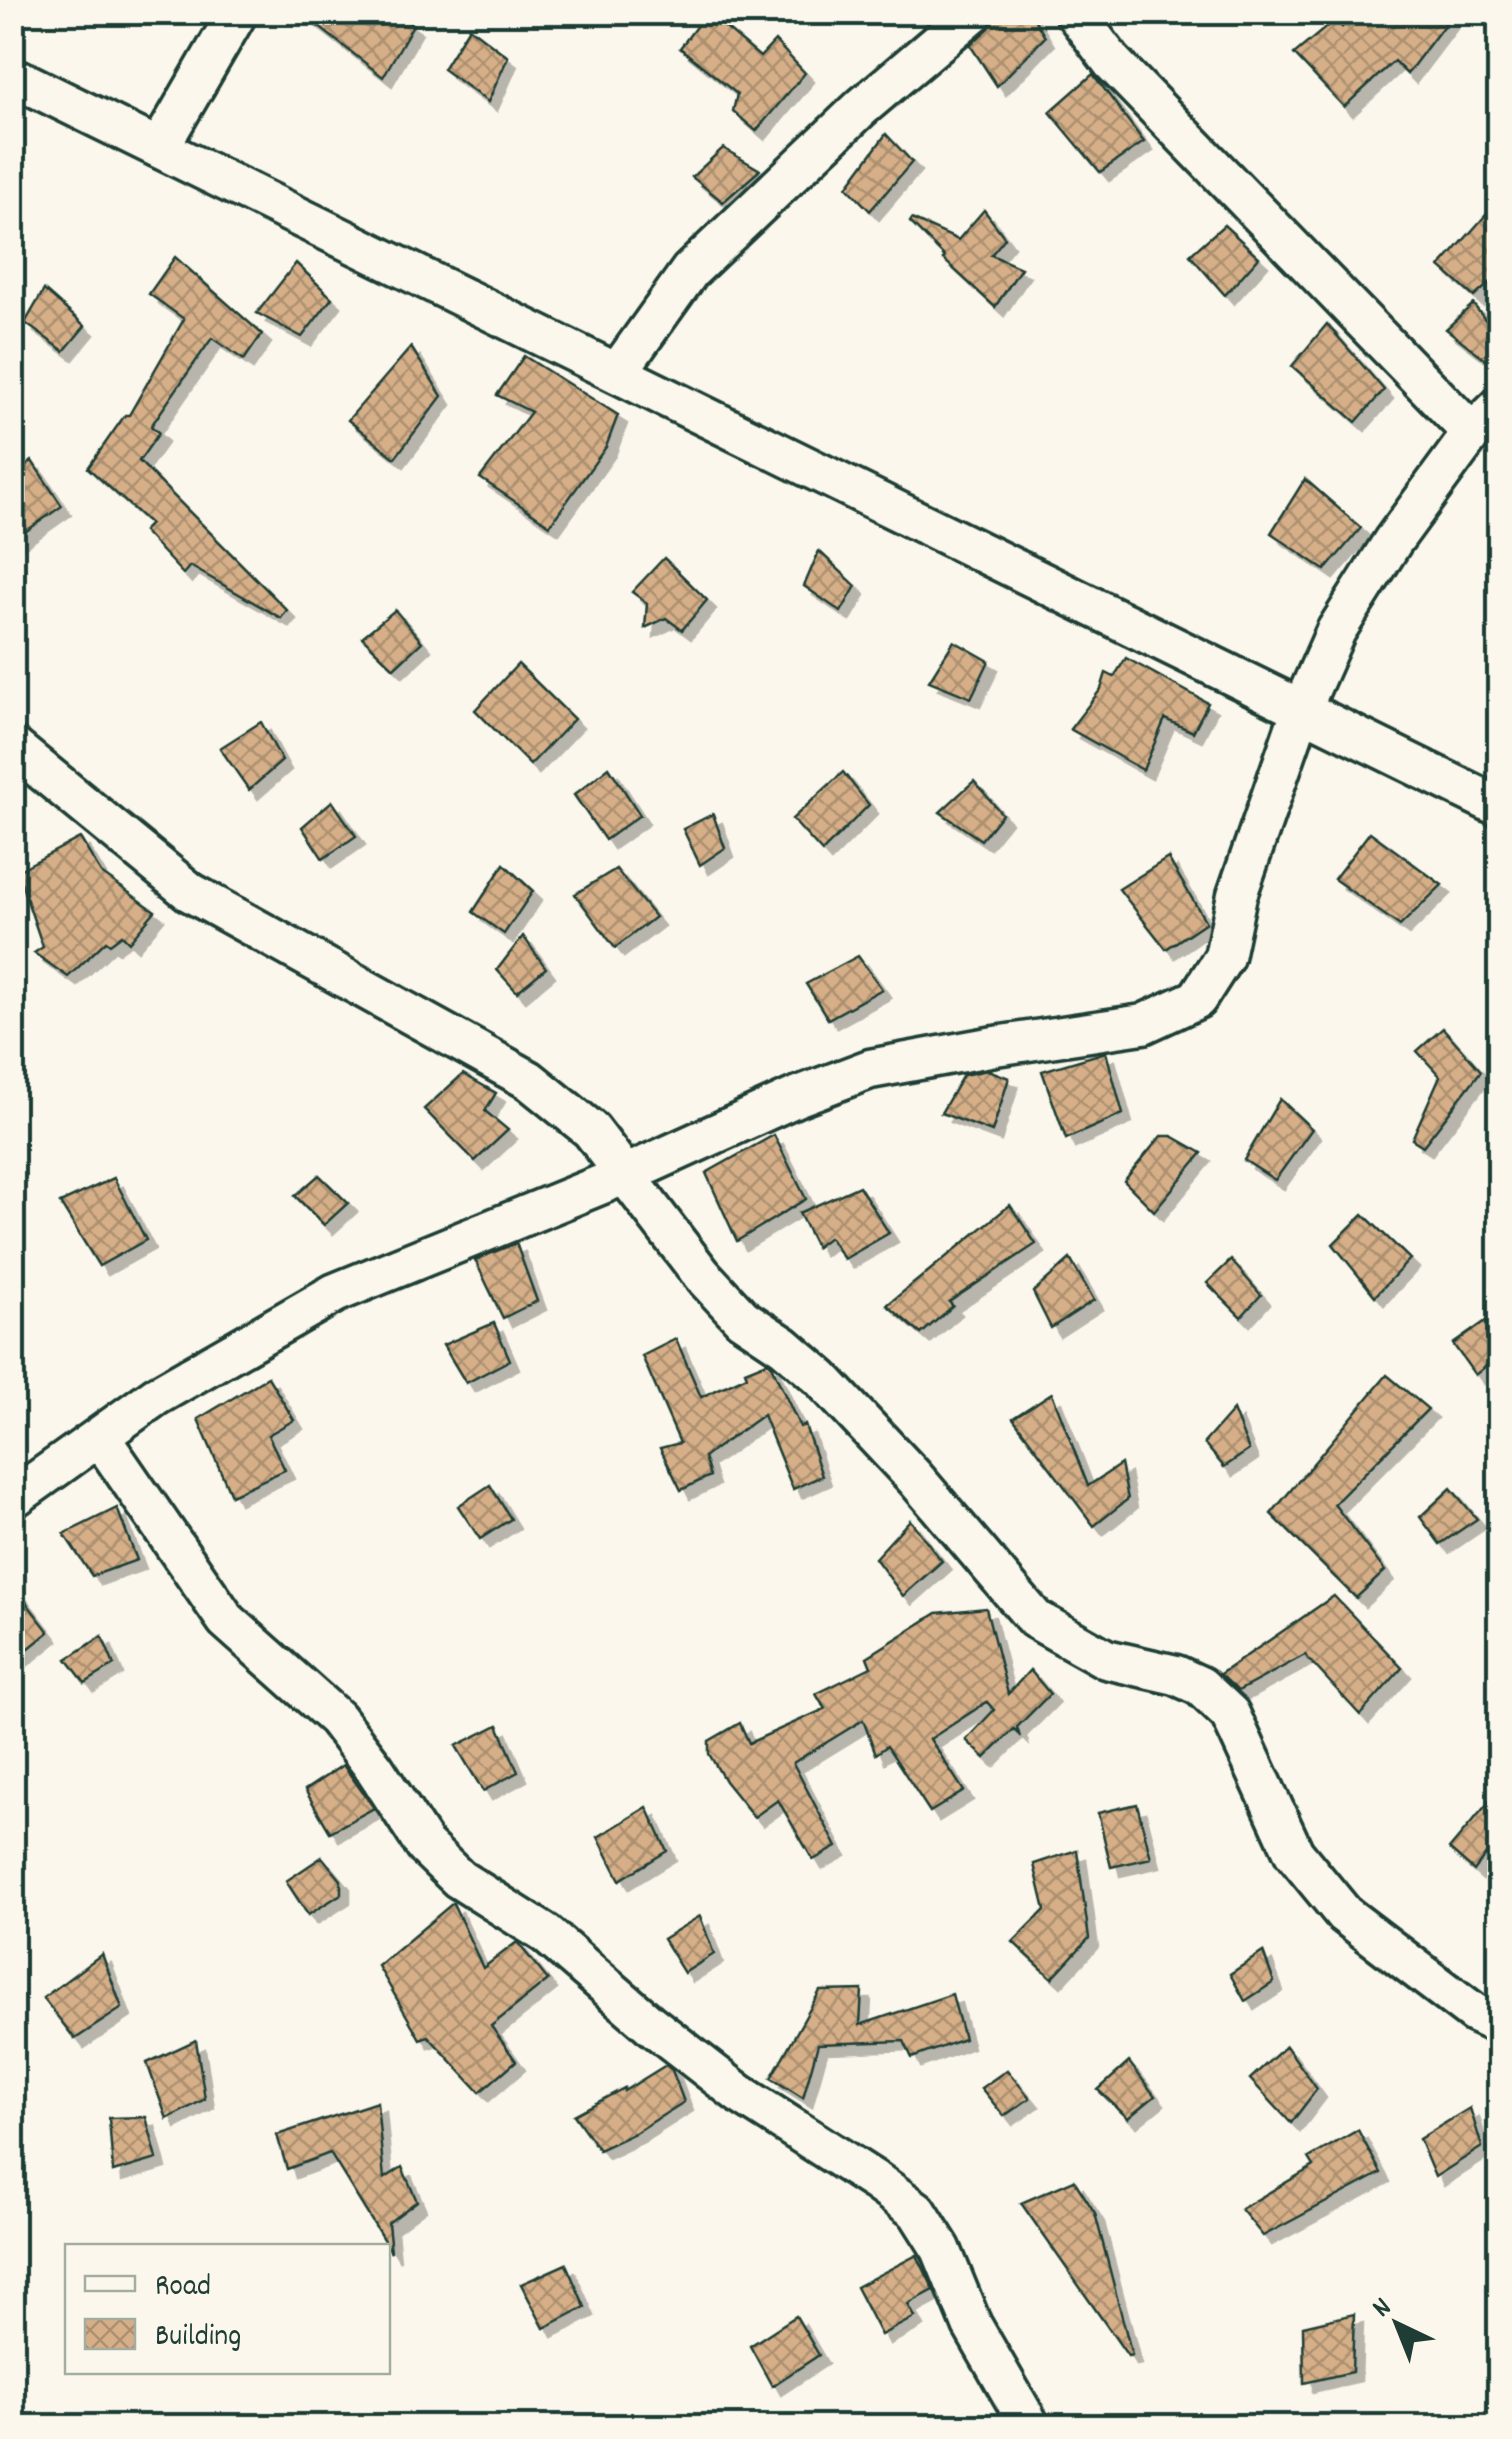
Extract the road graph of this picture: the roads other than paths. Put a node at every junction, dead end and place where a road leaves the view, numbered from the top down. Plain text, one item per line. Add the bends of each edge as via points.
1 (238, 12) edge
2 (974, 12) edge
3 (1074, 12) edge
4 (12, 76) edge
5 (159, 148) junction
6 (617, 373) junction
7 (1500, 406) edge
8 (1472, 433) junction
9 (1302, 708) junction
10 (12, 746) edge
11 (1500, 807) edge
12 (627, 1174) junction
13 (100, 1436) junction
14 (12, 1500) edge
15 (1500, 2025) edge
16 (1030, 2426) edge

1 - 5 street
2 - 6 street via 862,106 690,271
3 - 8 street via 1112,62
4 - 5 street
5 - 6 street
6 - 9 street
7 - 8 street
8 - 9 street via 1336,631
9 - 11 street
9 - 12 street via 1237,894 1224,956 1197,999 1144,1024 870,1068
10 - 12 street via 190,892 529,1080 590,1130
12 - 13 street via 334,1293
12 - 15 street via 702,1275 742,1318 821,1378 1036,1619 1106,1659 1200,1686 1220,1704 1294,1853 1344,1914 1474,2013
13 - 14 street
13 - 16 street via 226,1620 336,1718 425,1846 459,1879 546,1934 740,2094 917,2211

